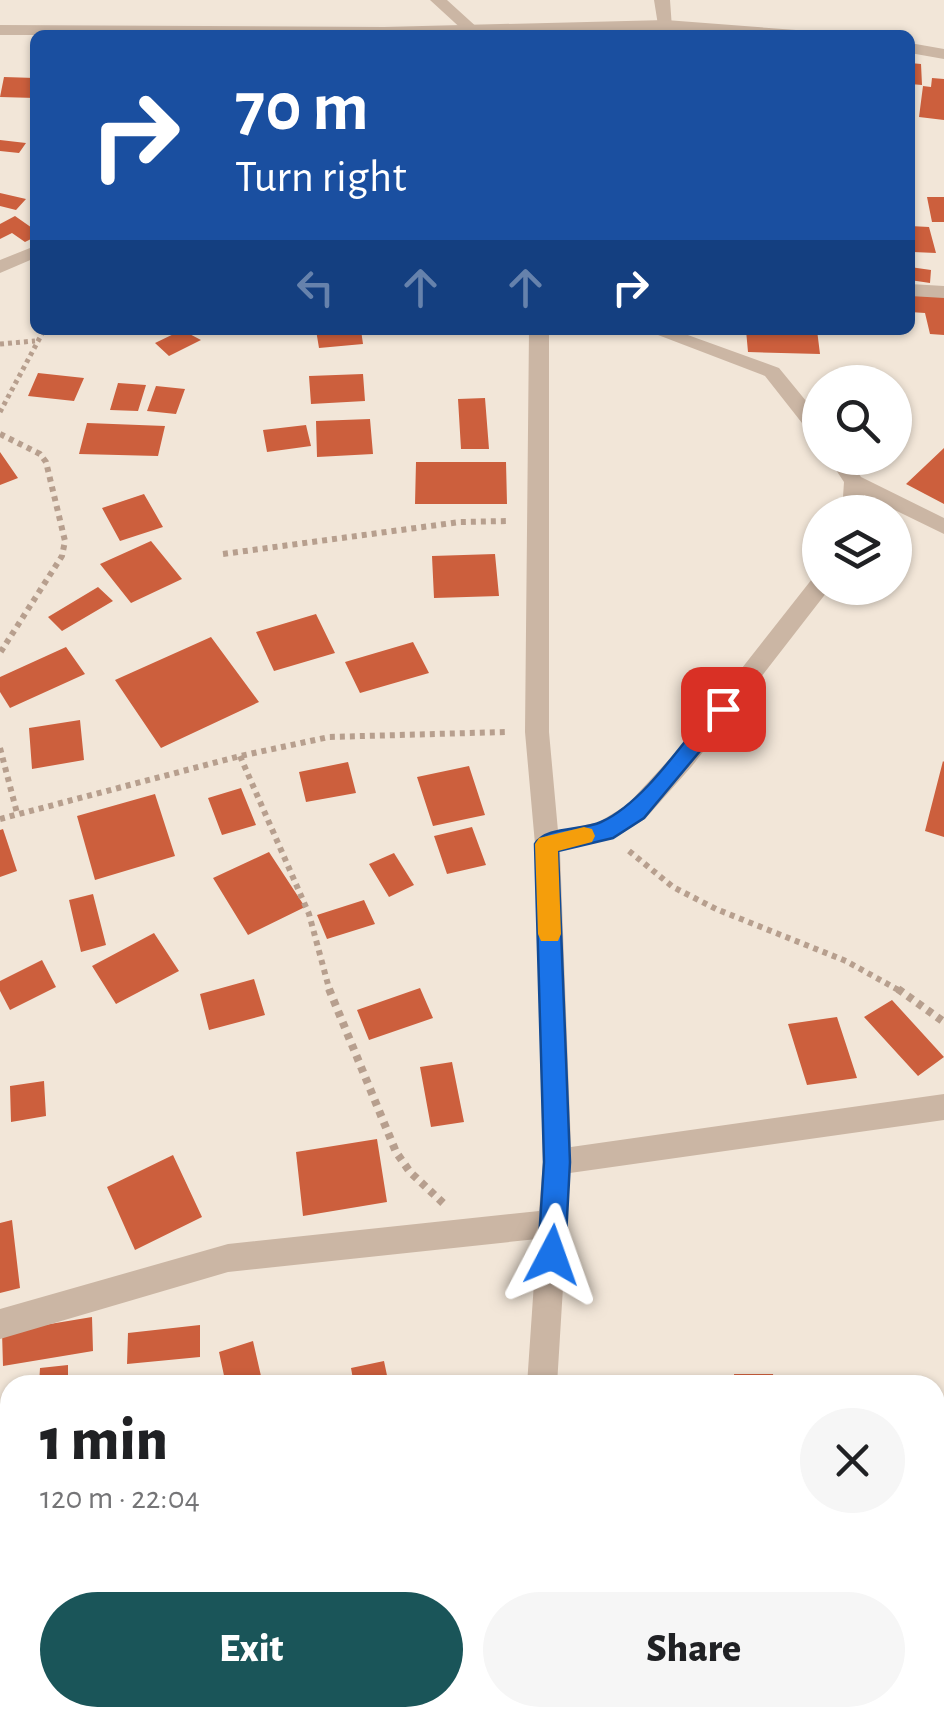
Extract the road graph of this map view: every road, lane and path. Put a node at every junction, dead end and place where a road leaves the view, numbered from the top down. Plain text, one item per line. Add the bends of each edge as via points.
1 (438, 0) edge
2 (662, 0) edge
3 (666, 25) junction
4 (0, 30) edge
5 (30, 30) edge
6 (472, 30) joint
7 (731, 30) edge
8 (915, 49) edge
9 (944, 54) edge
10 (30, 254) edge
11 (0, 267) edge
12 (915, 290) edge
13 (944, 292) edge
14 (40, 335) edge
15 (539, 335) edge
16 (669, 335) edge
17 (35, 341) junction
18 (0, 344) edge
19 (802, 410) edge
20 (0, 412) edge
21 (0, 434) edge
22 (849, 475) edge
23 (854, 482) junction
24 (853, 495) edge
25 (536, 520) junction
26 (944, 527) edge
27 (223, 554) dead end
28 (804, 605) edge
29 (0, 653) edge
30 (537, 732) junction
31 (0, 748) edge
32 (240, 756) junction
33 (17, 812) junction
34 (0, 818) edge
35 (605, 831) junction
36 (546, 844) junction
37 (944, 1022) edge
38 (944, 1107) edge
39 (557, 1162) junction
40 (554, 1223) junction
41 (477, 1234) junction
42 (0, 1324) edge
43 (543, 1375) edge

1 - 6 street
2 - 3 street
3 - 6 street
3 - 7 street
4 - 5 street
8 - 9 street
10 - 11 street
12 - 13 street
14 - 17 path
15 - 25 street
16 - 19 street via 772,372
17 - 18 path
17 - 20 path
21 - 29 path via 46,462 65,541
22 - 23 street
23 - 24 street
23 - 26 street
25 - 27 path via 460,522
25 - 30 street
28 - 35 street via 658,791
30 - 32 path via 328,737
30 - 36 street
31 - 33 path
32 - 33 path
32 - 41 path via 309,914 328,984 396,1152
33 - 34 path
35 - 36 street
35 - 37 path via 673,887 846,960
36 - 39 street
38 - 39 street
39 - 40 street
40 - 41 street
40 - 43 street
41 - 42 street via 228,1258

